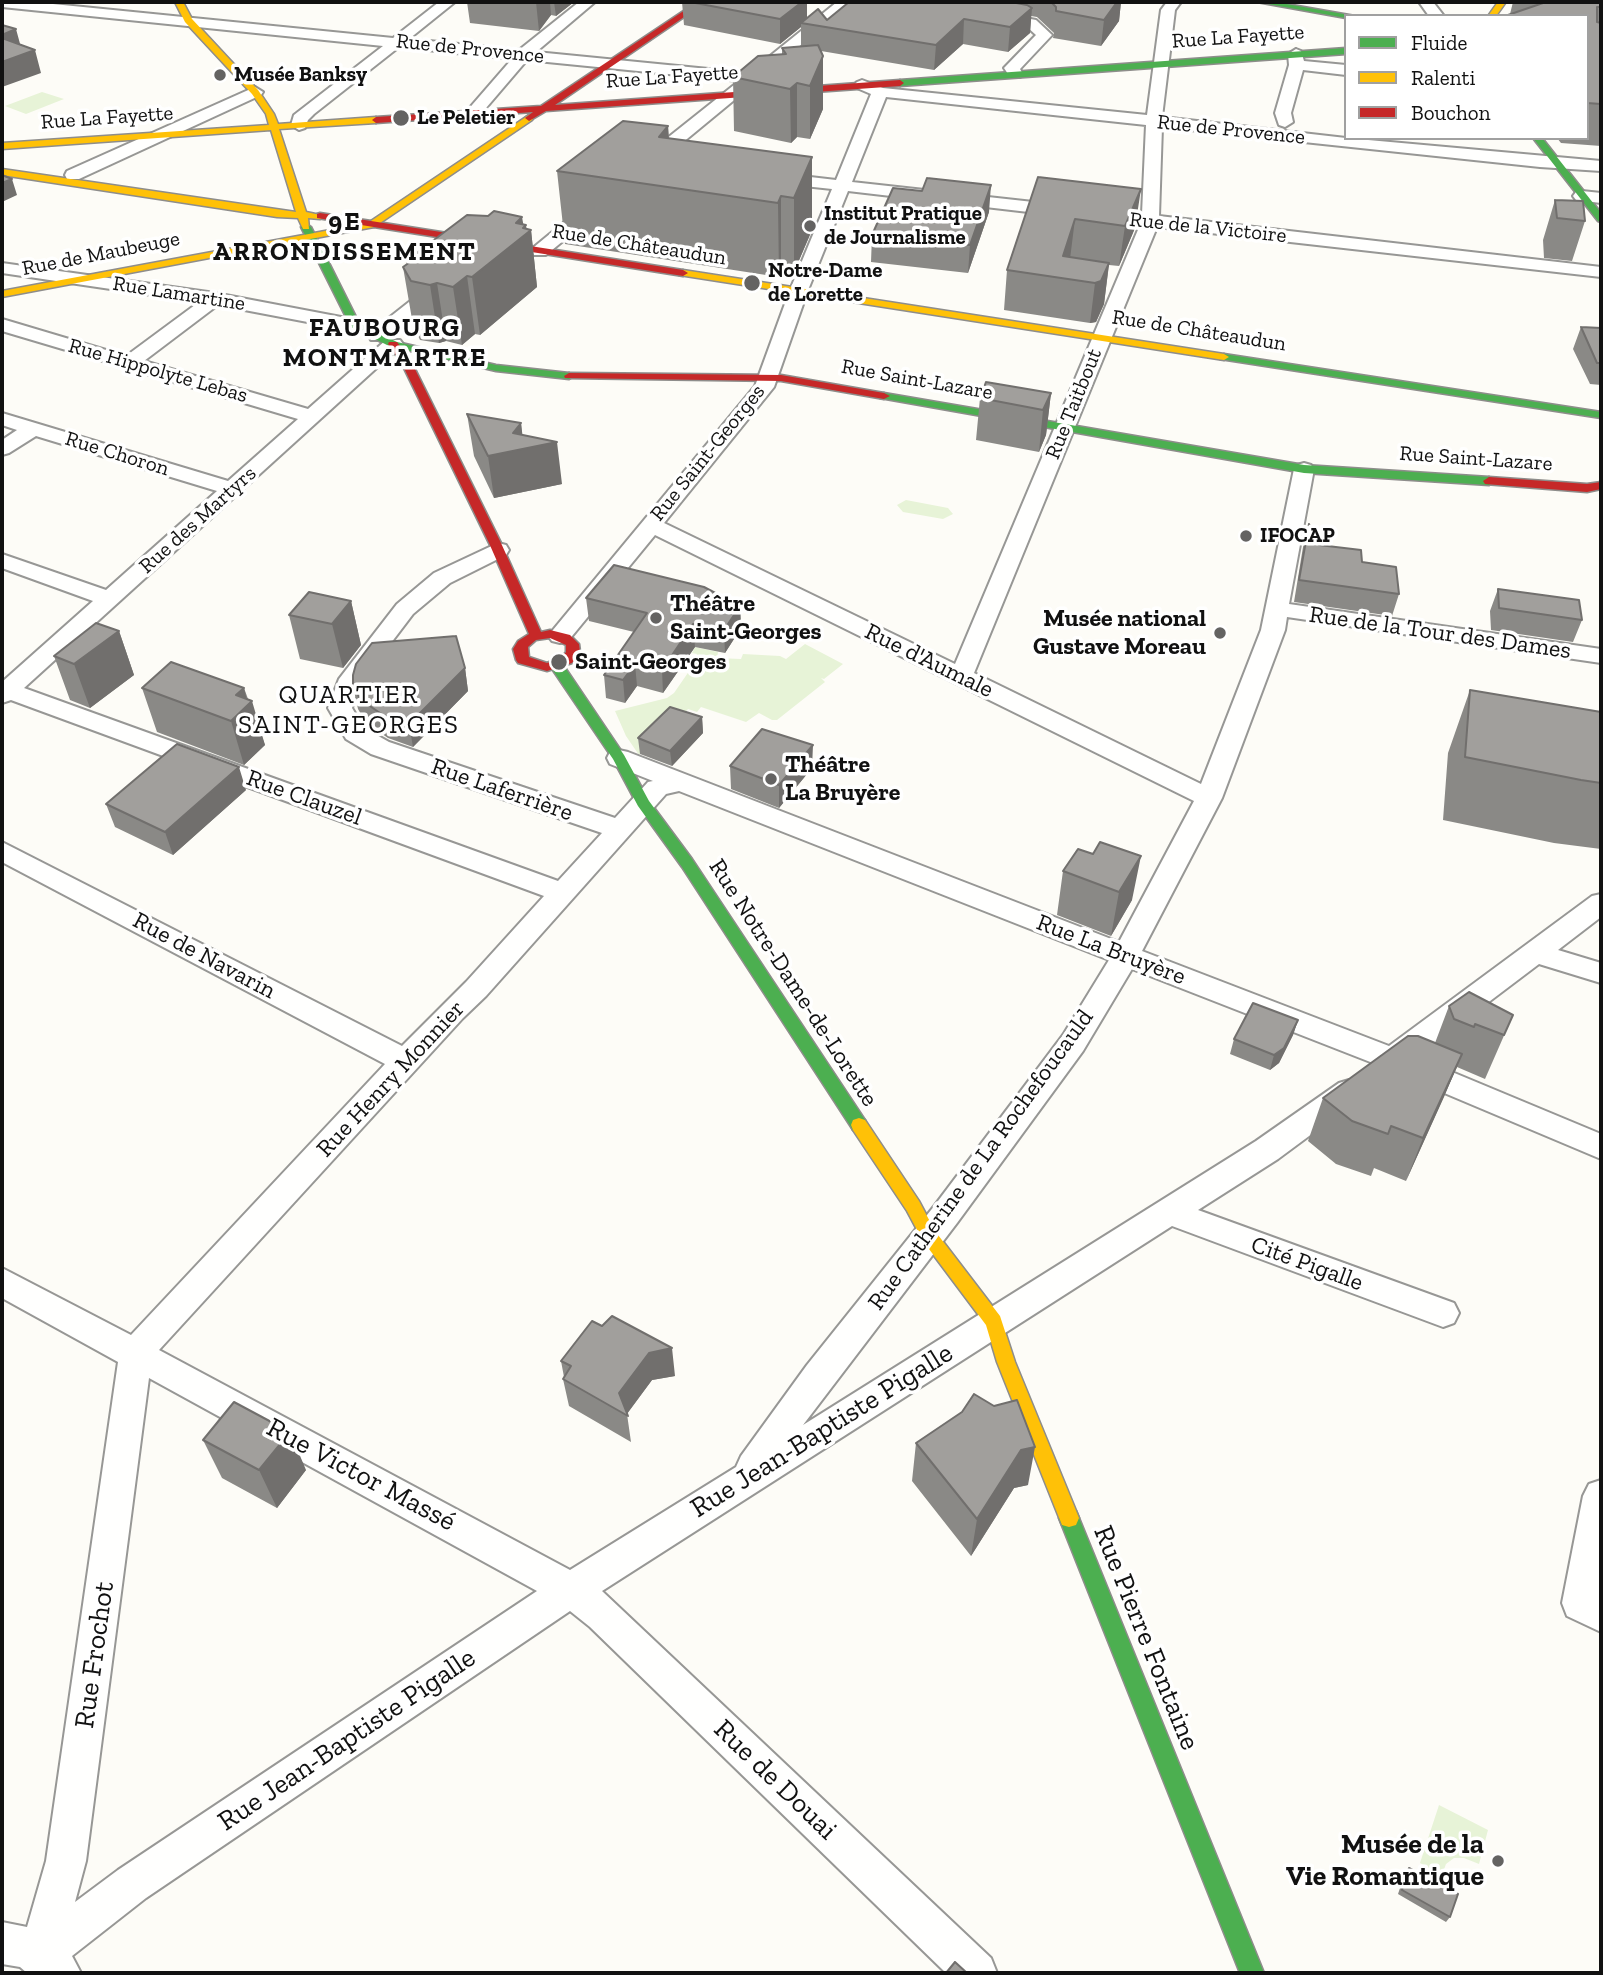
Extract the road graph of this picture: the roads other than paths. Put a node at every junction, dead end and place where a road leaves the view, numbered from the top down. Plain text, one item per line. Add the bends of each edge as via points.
1 (179, 2) edge
2 (448, 2) edge
3 (588, 2) edge
4 (702, 2) edge
5 (846, 2) edge
6 (1174, 2) edge
7 (1261, 2) edge
8 (2, 3) edge
9 (980, 13) edge
10 (802, 15) edge
11 (1344, 15) edge
12 (824, 19) junction
13 (188, 20) junction
14 (397, 41) junction
15 (1344, 51) edge
16 (524, 54) junction
17 (1296, 59) junction
18 (611, 64) junction
19 (1162, 64) junction
20 (1344, 70) edge
21 (1014, 74) junction
22 (752, 78) junction
23 (862, 85) junction
24 (255, 92) junction
25 (880, 92) junction
26 (733, 94) junction
27 (545, 108) junction
28 (474, 112) junction
29 (304, 118) junction
30 (272, 120) junction
31 (1154, 121) junction
32 (1284, 129) junction
33 (162, 135) junction
34 (1344, 138) edge
35 (1359, 140) edge
36 (1539, 140) edge
37 (2, 146) edge
38 (648, 163) junction
39 (1556, 163) junction
40 (673, 166) edge
41 (1601, 166) edge
42 (2, 172) edge
43 (73, 175) dead end
44 (630, 177) edge
45 (764, 177) edge
46 (842, 187) junction
47 (1582, 196) junction
48 (1601, 198) edge
49 (601, 201) edge
50 (301, 215) junction
51 (1601, 219) edge
52 (1150, 222) junction
53 (371, 225) junction
54 (310, 237) junction
55 (494, 244) junction
56 (540, 251) junction
57 (471, 262) edge
58 (2, 268) edge
59 (1601, 272) edge
60 (451, 278) edge
61 (78, 279) junction
62 (799, 290) junction
63 (2, 294) edge
64 (215, 299) junction
65 (2, 325) edge
66 (355, 325) junction
67 (1101, 337) junction
68 (385, 340) junction
69 (129, 363) junction
70 (767, 378) junction
71 (1601, 415) edge
72 (313, 417) junction
73 (2, 419) edge
74 (1066, 427) junction
75 (33, 429) junction
76 (2, 449) edge
77 (1304, 469) junction
78 (1601, 486) edge
79 (232, 489) junction
80 (650, 524) junction
81 (498, 550) junction
82 (2, 561) edge
83 (110, 599) junction
84 (1279, 609) junction
85 (536, 636) junction
86 (560, 636) junction
87 (1601, 656) edge
88 (556, 666) junction
89 (961, 677) junction
90 (4, 693) edge
91 (619, 758) junction
92 (680, 782) junction
93 (1209, 798) junction
94 (643, 803) junction
95 (619, 829) junction
96 (2, 851) edge
97 (561, 892) junction
98 (1601, 903) edge
99 (1535, 953) junction
100 (1125, 956) junction
101 (1601, 973) edge
102 (1392, 1059) junction
103 (407, 1062) junction
104 (1601, 1147) edge
105 (1171, 1212) junction
106 (929, 1236) junction
107 (2, 1282) edge
108 (1443, 1313) dead end
109 (994, 1322) junction
110 (136, 1353) junction
111 (746, 1478) junction
112 (1601, 1496) edge
113 (571, 1590) junction
114 (1591, 1609) edge
115 (2, 1943) edge
116 (50, 1964) edge
117 (976, 1973) edge
118 (1252, 1973) edge

1 - 13 street
2 - 14 street
3 - 16 street
4 - 18 street
5 - 12 street
6 - 19 street, Rue Taitbout via 1168,10
7 - 11 street
8 - 13 street, Rue de Provence
9 - 21 street via 1031,23 1045,35 1012,68
10 - 12 street
12 - 22 street
13 - 14 street, Rue de Provence
13 - 24 street
14 - 16 street, Rue de Provence
14 - 29 street
15 - 17 street, Rue La Fayette
16 - 18 street, Rue de Provence
16 - 28 street
17 - 19 street, Rue La Fayette
17 - 20 street
17 - 32 street via 1283,113
18 - 22 street, Rue de Provence
18 - 27 street
19 - 21 street, Rue La Fayette
19 - 31 street, Rue Taitbout
21 - 23 street, Rue La Fayette
22 - 26 street
23 - 25 street, Rue de Provence
23 - 26 street, Rue La Fayette
24 - 30 street
24 - 33 street
25 - 31 street, Rue de Provence
25 - 46 street, Rue Saint-Georges
26 - 27 street, Rue La Fayette
26 - 38 street
27 - 28 street, Rue La Fayette
27 - 53 street
28 - 29 street, Rue La Fayette
29 - 30 street
30 - 33 street, Rue La Fayette
30 - 50 street
31 - 32 street, Rue de Provence
31 - 52 street, Rue Taitbout
32 - 34 street, Rue de Provence
33 - 37 street, Rue La Fayette
33 - 43 street
35 - 39 street, Rue de Provence
36 - 39 street
38 - 40 street
38 - 44 street
39 - 41 street, Rue de Provence
39 - 47 street
42 - 50 street, Rue de Châteaudun
45 - 46 street, Rue de la Victoire
46 - 52 street, Rue de la Victoire
46 - 62 street, Rue Saint-Georges
47 - 48 street
47 - 51 street
49 - 56 street
50 - 53 street, Rue de Châteaudun
50 - 54 street
52 - 59 street, Rue de la Victoire
52 - 67 street, Rue Taitbout
53 - 54 street
53 - 55 street, Rue de Châteaudun
54 - 61 street, Rue de Maubeuge
54 - 66 street
55 - 56 street, Rue de Châteaudun
55 - 57 street
56 - 62 street, Rue de Châteaudun
58 - 61 street, Rue Lamartine
60 - 68 street, Rue des Martyrs
61 - 63 street, Rue de Maubeuge
61 - 64 street, Rue Lamartine
62 - 67 street, Rue de Châteaudun
62 - 70 street, Rue Saint-Georges
64 - 66 street, Rue Lamartine
64 - 69 street
65 - 69 street, Rue Hippolyte Lebas
66 - 68 street, Rue Saint-Lazare
67 - 71 street, Rue de Châteaudun
67 - 74 street, Rue Taitbout
68 - 70 street, Rue Saint-Lazare via 496,368 570,376
68 - 72 street, Rue des Martyrs
68 - 81 street via 406,361
69 - 72 street, Rue Hippolyte Lebas
70 - 74 street, Rue Saint-Lazare
70 - 80 street, Rue Saint-Georges
72 - 79 street, Rue des Martyrs
73 - 75 street, Rue Choron
74 - 77 street, Rue Saint-Lazare
74 - 89 street, Rue Taitbout
75 - 76 street
75 - 79 street, Rue Choron
77 - 78 street, Rue Saint-Lazare
77 - 84 street, Rue Catherine de La Rochefoucauld
79 - 83 street, Rue des Martyrs
80 - 86 street, Rue Saint-Georges
80 - 89 street, Rue d'Aumale
81 - 85 street
81 - 95 street, Rue Laferrière via 442,578 405,609 346,684 340,708 355,733 380,748
82 - 83 street
83 - 90 street, Rue des Martyrs
84 - 87 street, Rue de la Tour des Dames
84 - 93 street, Rue Catherine de La Rochefoucauld
85 - 86 street
85 - 88 street via 520,649 523,660 540,667
86 - 88 street via 572,644 573,652
88 - 91 street, Rue Notre-Dame-de-Lorette
89 - 93 street, Rue d'Aumale
90 - 97 street, Rue Clauzel
91 - 92 street, Rue La Bruyère
91 - 94 street, Rue Notre-Dame-de-Lorette
92 - 94 street, Rue Henry Monnier via 657,788
92 - 100 street, Rue La Bruyère
93 - 100 street, Rue Catherine de La Rochefoucauld
94 - 95 street, Rue Henry Monnier
94 - 106 street, Rue Notre-Dame-de-Lorette
95 - 97 street, Rue Henry Monnier
96 - 103 street, Rue de Navarin
97 - 103 street, Rue Henry Monnier
98 - 99 street, Rue Jean-Baptiste Pigalle
99 - 101 street
99 - 102 street, Rue Jean-Baptiste Pigalle
100 - 102 street, Rue La Bruyère
100 - 106 street, Rue Catherine de La Rochefoucauld via 1073,1043
102 - 104 street, Rue La Bruyère
102 - 105 street, Rue Jean-Baptiste Pigalle via 1268,1150
103 - 110 street, Rue Henry Monnier
105 - 108 street, Cité Pigalle
105 - 109 street, Rue Jean-Baptiste Pigalle
106 - 109 street, Rue Notre-Dame-de-Lorette
106 - 111 street, Rue Catherine de La Rochefoucauld via 819,1374
107 - 110 street, Rue Victor Massé
109 - 111 street, Rue Jean-Baptiste Pigalle
109 - 118 street, Rue Pierre Fontaine via 1006,1362
110 - 113 street, Rue Victor Massé
110 - 116 street, Rue Frochot
111 - 113 street, Rue Jean-Baptiste Pigalle
112 - 114 street
113 - 116 street, Rue Jean-Baptiste Pigalle via 132,1884
113 - 117 street, Rue de Douai via 603,1614
115 - 116 street via 29,1948

